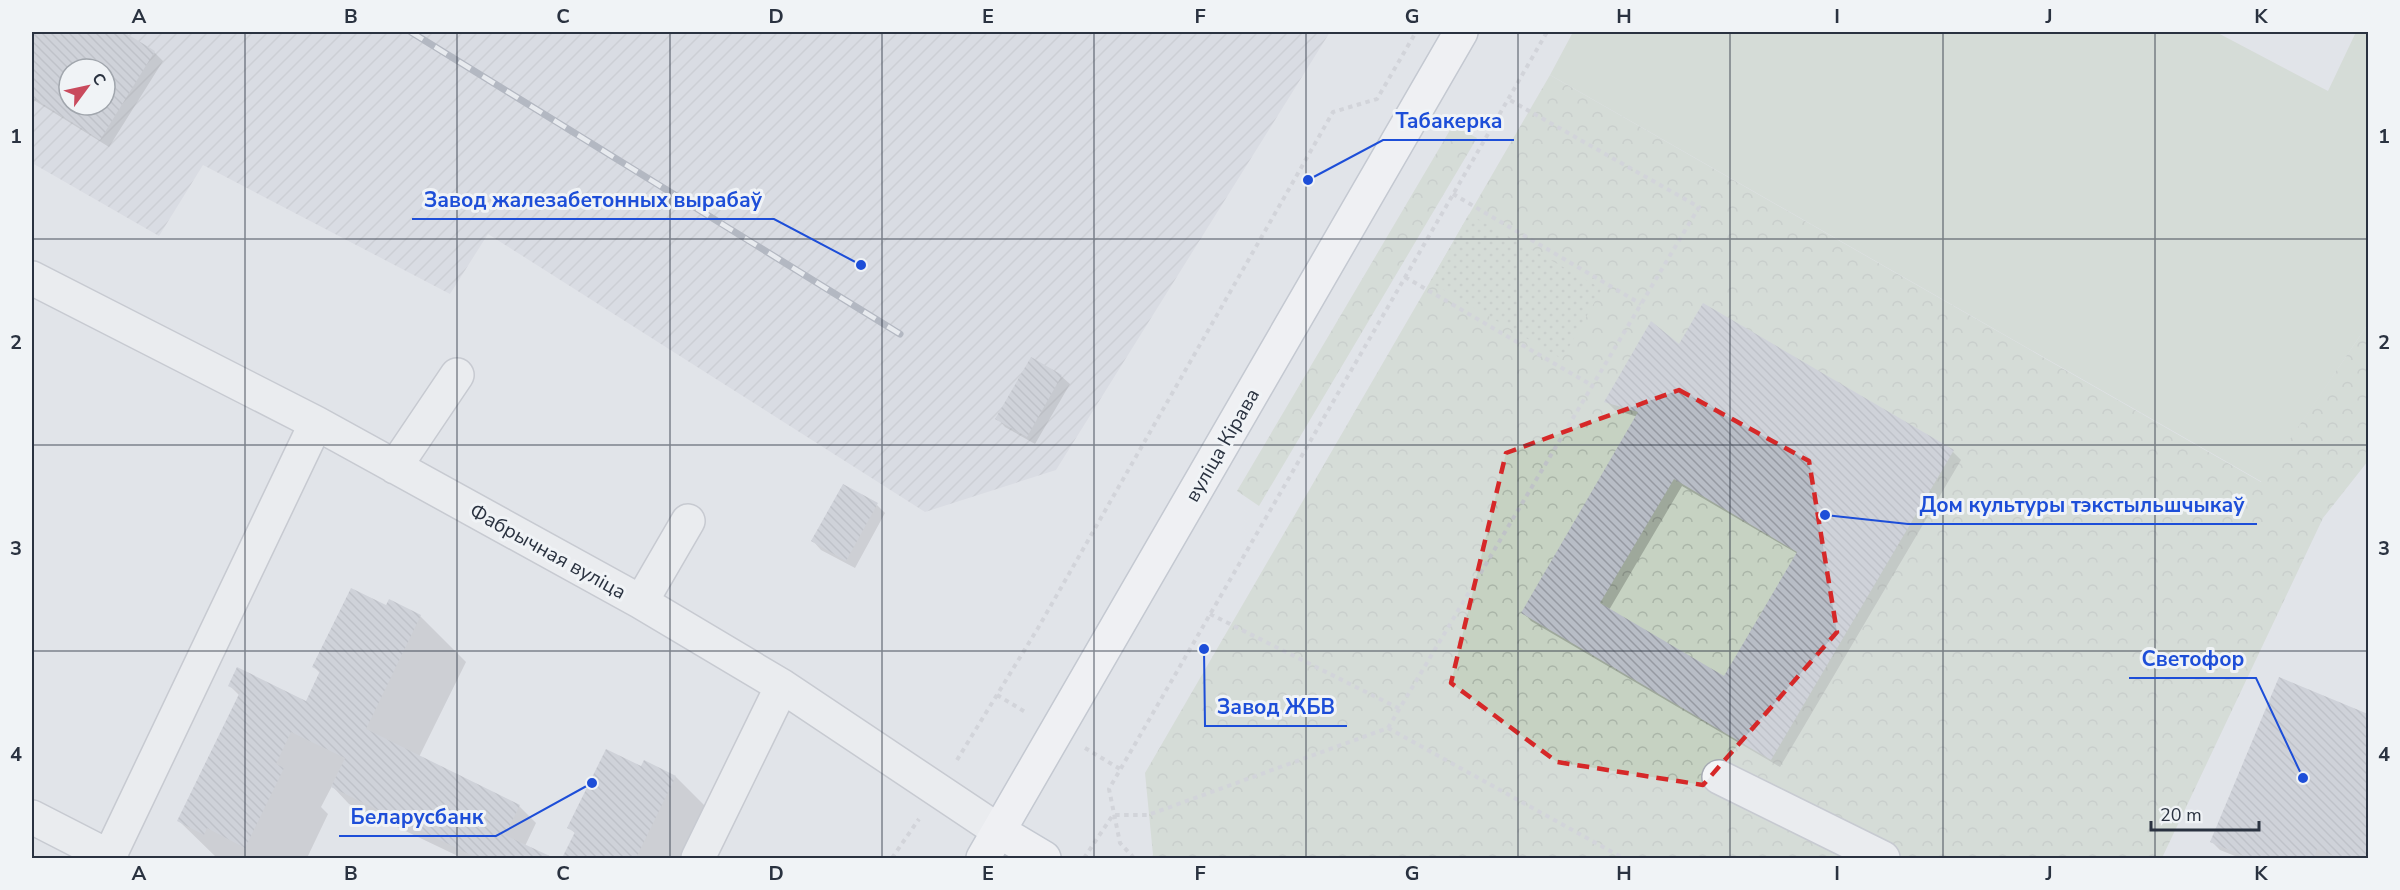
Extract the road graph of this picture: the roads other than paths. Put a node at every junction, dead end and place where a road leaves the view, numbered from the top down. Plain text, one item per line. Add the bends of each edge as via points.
1 (1461, 32) edge
2 (32, 278) edge
3 (457, 375) dead end
4 (316, 423) junction
5 (395, 467) junction
6 (688, 521) dead end
7 (641, 602) junction
8 (782, 686) junction
9 (1719, 777) dead end
10 (32, 817) edge
11 (991, 845) edge
12 (111, 858) edge
13 (698, 858) edge
14 (1044, 858) edge
15 (1883, 858) edge

1 - 11 main road, вуліца Кірава
2 - 4 street, Фабрычная вуліца
3 - 5 street
4 - 5 street, Фабрычная вуліца
4 - 12 street
5 - 7 street, Фабрычная вуліца
6 - 7 street
7 - 8 street, Фабрычная вуліца
8 - 11 street, Фабрычная вуліца via 938,791
8 - 13 street
9 - 15 street
10 - 12 street
11 - 14 main road, Фабрычная вуліца

